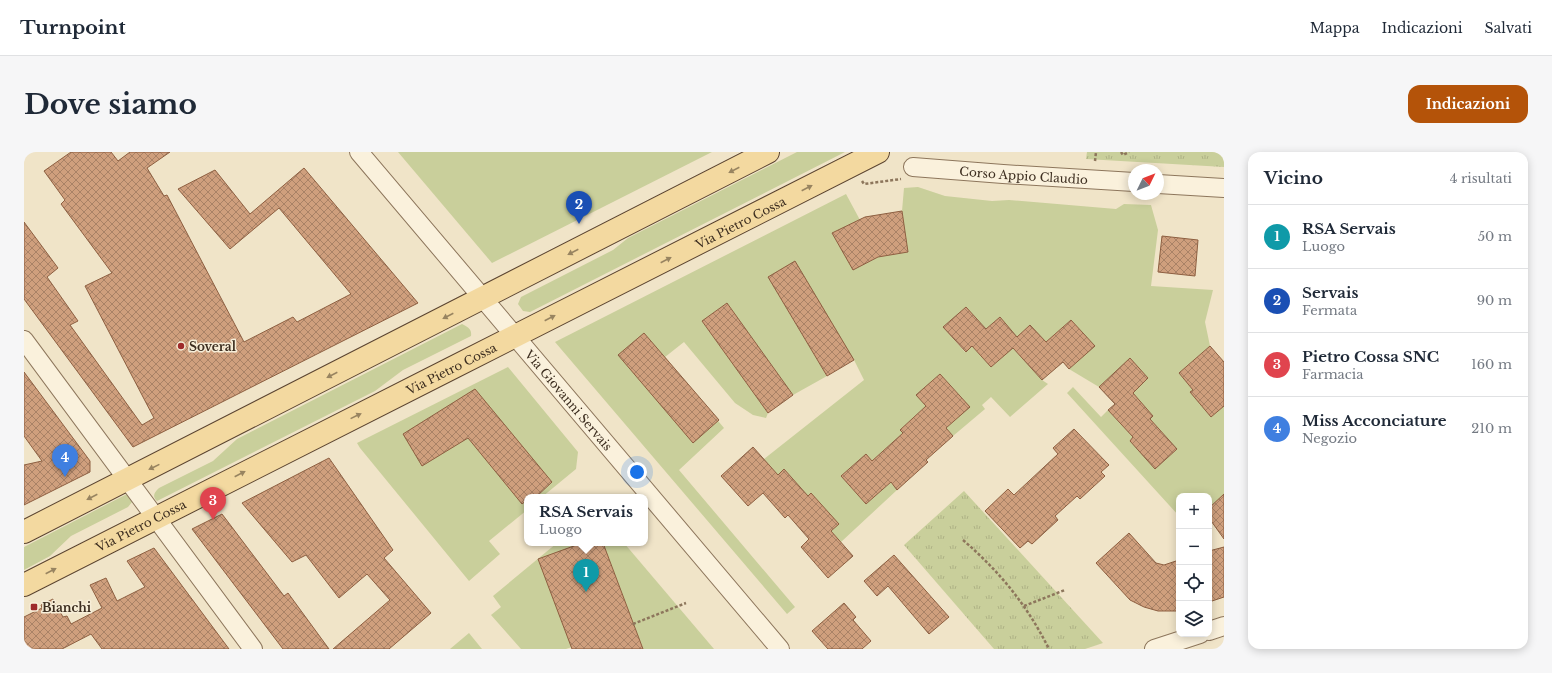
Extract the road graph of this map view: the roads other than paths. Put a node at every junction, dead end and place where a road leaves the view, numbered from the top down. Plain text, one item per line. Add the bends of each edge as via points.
1 (359, 152) edge
2 (768, 152) edge
3 (878, 152) edge
4 (913, 167) road end
5 (1128, 182) edge
6 (1164, 184) edge
7 (1224, 188) edge
8 (482, 298) junction
9 (515, 336) junction
10 (24, 340) edge
11 (127, 480) junction
12 (155, 517) junction
13 (24, 532) edge
14 (24, 585) edge
15 (1224, 626) edge
16 (1212, 630) edge
17 (1191, 637) edge
18 (253, 649) edge
19 (780, 649) edge
20 (1154, 649) edge

1 - 8 street, Via Giovanni Servais
2 -> 8 main road
9 -> 3 main road, Via Pietro Cossa
4 - 5 street, Corso Appio Claudio
6 - 7 street
8 - 9 street, Via Giovanni Servais
8 -> 11 main road
12 -> 9 main road, Via Pietro Cossa
9 - 19 street, Via Giovanni Servais
10 - 11 street
11 - 12 street
11 -> 13 main road
14 -> 12 main road, Via Pietro Cossa
12 - 18 street
15 - 16 street
17 - 20 street

